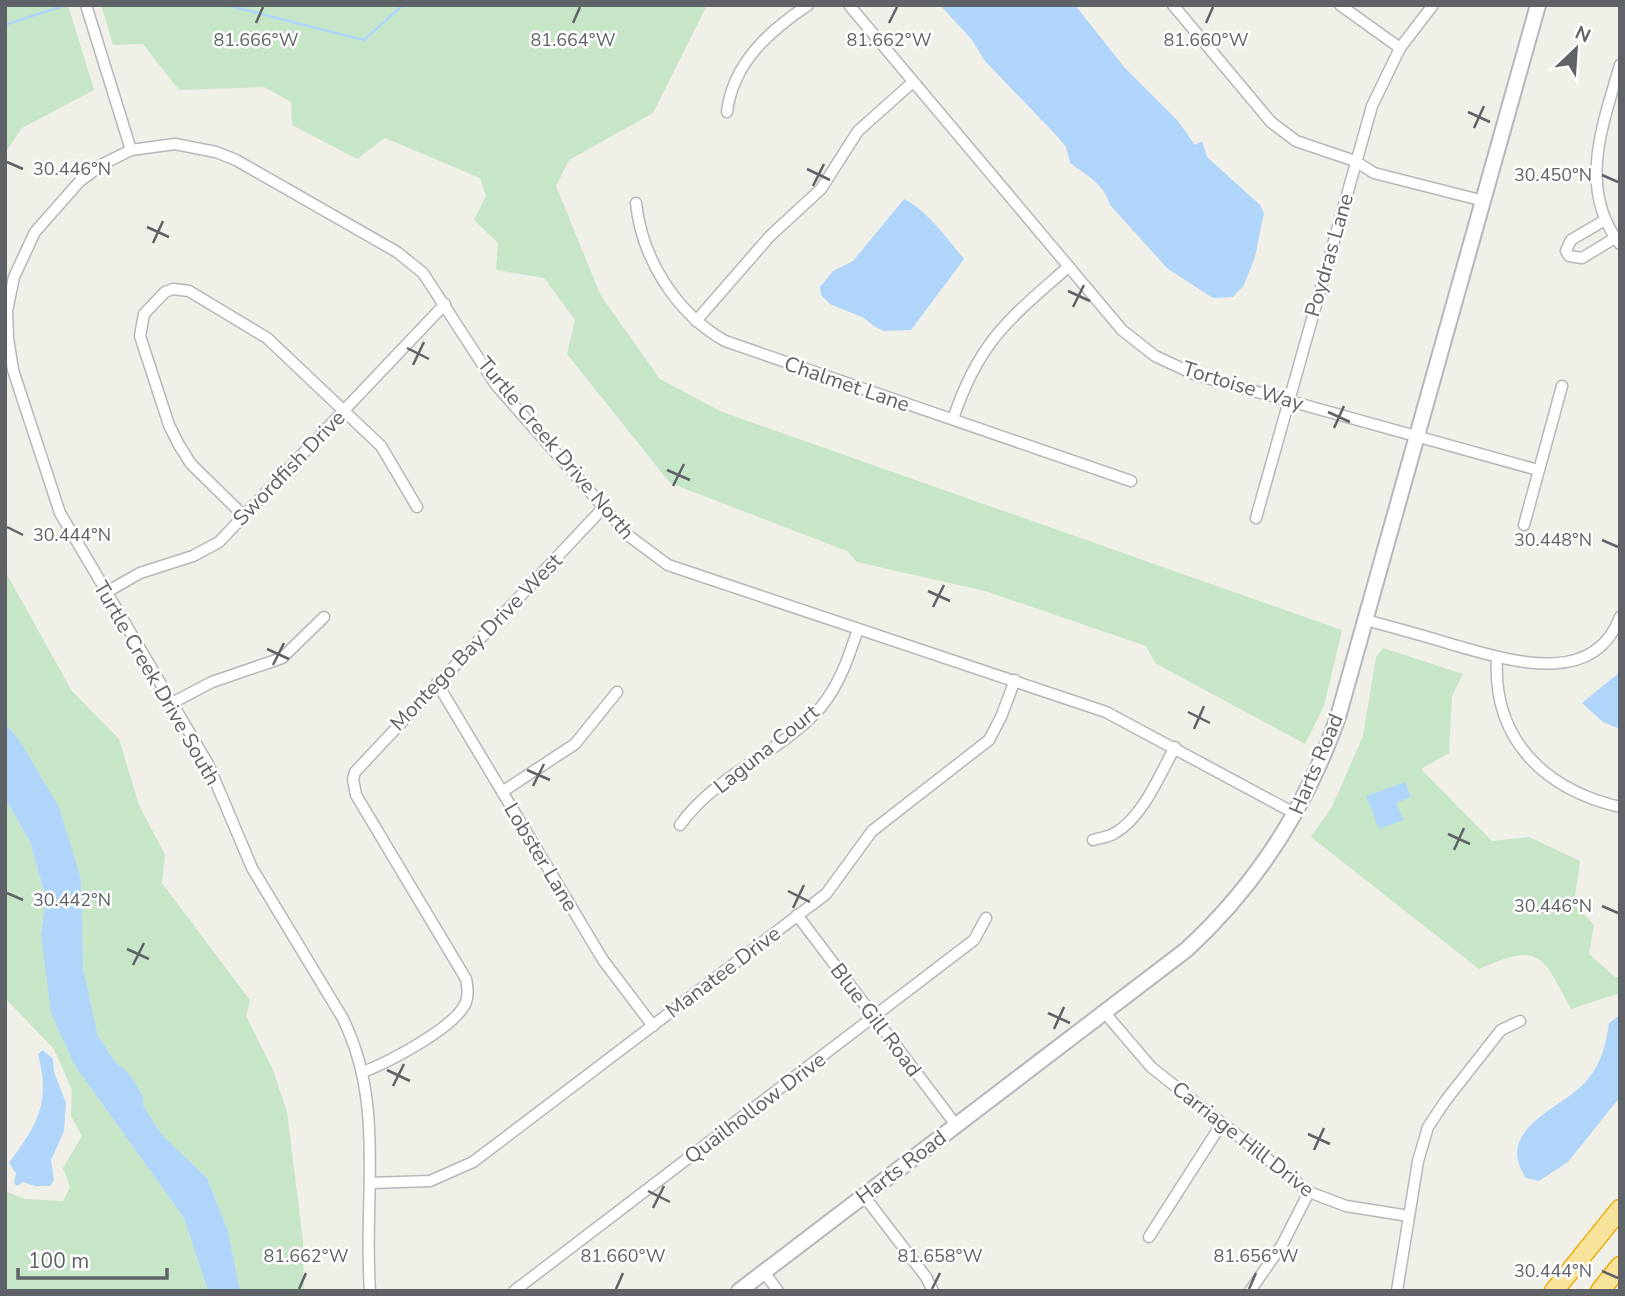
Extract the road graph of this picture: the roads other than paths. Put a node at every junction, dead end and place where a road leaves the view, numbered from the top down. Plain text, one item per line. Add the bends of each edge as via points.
1 (86, 5) edge
2 (808, 5) edge
3 (849, 5) edge
4 (1173, 5) edge
5 (1340, 5) edge
6 (1433, 5) edge
7 (1538, 5) edge
8 (1400, 48) junction
9 (1620, 65) edge
10 (913, 82) junction
11 (727, 112) dead end
12 (131, 150) junction
13 (1355, 161) junction
14 (1484, 201) junction
15 (636, 203) dead end
16 (1605, 220) junction
17 (1617, 241) edge
18 (1068, 267) junction
19 (445, 304) junction
20 (696, 321) junction
21 (1562, 386) dead end
22 (1289, 400) junction
23 (344, 411) junction
24 (953, 419) junction
25 (1418, 437) junction
26 (1538, 470) junction
27 (1131, 481) dead end
28 (417, 507) dead end
29 (603, 508) junction
30 (243, 515) junction
31 (1256, 518) dead end
32 (1524, 525) dead end
33 (105, 593) junction
34 (324, 617) dead end
35 (1620, 617) edge
36 (1366, 620) junction
37 (858, 629) junction
38 (1497, 657) junction
39 (1014, 680) junction
40 (437, 684) junction
41 (617, 692) dead end
42 (172, 703) junction
43 (1175, 747) junction
44 (502, 792) junction
45 (1620, 807) edge
46 (1296, 814) junction
47 (680, 825) dead end
48 (1093, 840) dead end
49 (797, 915) junction
50 (986, 918) dead end
51 (1105, 1013) junction
52 (874, 1018) junction
53 (1520, 1021) dead end
54 (653, 1026) junction
55 (363, 1072) junction
56 (1222, 1123) junction
57 (956, 1125) junction
58 (370, 1183) junction
59 (1309, 1192) junction
60 (864, 1196) junction
61 (1620, 1209) edge
62 (1409, 1216) junction
63 (1149, 1237) dead end
64 (1620, 1266) edge
65 (764, 1272) junction
66 (370, 1291) edge
67 (514, 1291) edge
68 (739, 1291) edge
69 (778, 1291) edge
70 (933, 1291) edge
71 (1251, 1291) edge
72 (1397, 1291) edge
73 (1554, 1291) edge
74 (1600, 1291) edge

1 - 12 street
2 - 11 street via 770,33 746,61 730,90
3 - 10 street, Tortoise Way
4 - 13 street via 1283,132 1309,147
5 - 8 street
6 - 8 street, Poydras Lane
7 - 14 street, Harts Road
8 - 13 street, Poydras Lane via 1372,106
9 - 16 street via 1596,159 1597,191
10 - 18 street, Tortoise Way
10 - 20 street via 859,131 821,188 771,236
12 - 19 street, Turtle Creek Drive North via 175,144 236,160 397,252 424,273
12 - 33 street, Turtle Creek Drive South via 80,181 35,232 19,264 7,311 13,370 52,492 67,530
13 - 14 street via 1374,173
13 - 22 street, Poydras Lane
14 - 25 street, Harts Road
15 - 20 street, Chalmet Lane via 639,229 667,288
16 - 17 street
16 - 17 street via 1570,240 1566,251 1582,258
18 - 22 street, Tortoise Way via 1122,330 1156,356 1196,375
18 - 24 street via 1015,312 985,347
19 - 23 street, Swordfish Drive
19 - 29 street, Turtle Creek Drive North via 496,385
20 - 24 street, Chalmet Lane via 740,348
21 - 26 street
22 - 25 street, Tortoise Way
22 - 31 street, Poydras Lane
23 - 28 street via 381,446
23 - 30 street, Swordfish Drive
23 - 30 street via 252,328 182,289 165,292 157,299 139,324 139,336 169,425 191,464
24 - 27 street, Chalmet Lane
25 - 26 street, Tortoise Way
25 - 36 street, Harts Road
26 - 32 street
29 - 37 street, Turtle Creek Drive North via 642,548 683,572
29 - 40 street, Montego Bay Drive West
30 - 33 street, Swordfish Drive via 206,550 140,573
33 - 42 street, Turtle Creek Drive South
34 - 42 street via 282,658 212,682
35 - 38 street via 1611,636 1583,657 1542,665
36 - 38 street
36 - 46 street, Harts Road via 1329,742
37 - 39 street, Turtle Creek Drive North
37 - 47 street, Laguna Court via 839,680 821,707 698,803
38 - 45 street via 1499,705 1528,756 1578,794
39 - 43 street, Turtle Creek Drive North via 1106,712
39 - 49 street, Manatee Drive via 1002,718 989,740 872,831 834,885
40 - 44 street, Lobster Lane
40 - 55 street, Montego Bay Drive West via 359,765 353,779 356,795 466,979 468,997 458,1014 400,1057
41 - 44 street via 575,744
42 - 55 street, Turtle Creek Drive South via 208,764 252,868 349,1032
43 - 46 street, Turtle Creek Drive North
43 - 48 street via 1128,821 1115,833
44 - 54 street, Lobster Lane via 603,960
46 - 51 street, Harts Road via 1255,877 1218,919
49 - 52 street, Blue Gill Road
49 - 54 street, Manatee Drive
50 - 52 street, Quailhollow Drive via 974,940
51 - 56 street, Carriage Hill Drive via 1151,1067
51 - 57 street, Harts Road
52 - 57 street, Blue Gill Road
52 - 67 street, Quailhollow Drive
53 - 62 street via 1501,1030 1428,1127
54 - 58 street, Manatee Drive via 459,1170 412,1184
55 - 58 street, Turtle Creek Drive South via 371,1118
56 - 59 street, Carriage Hill Drive
56 - 63 street
57 - 60 street, Harts Road
58 - 66 street, Turtle Creek Drive South
59 - 62 street, Carriage Hill Drive via 1339,1205
59 - 71 street
60 - 65 street, Harts Road
60 - 70 street
61 - 73 highway
62 - 72 street
64 - 74 highway
65 - 68 street, Harts Road
65 - 69 street

